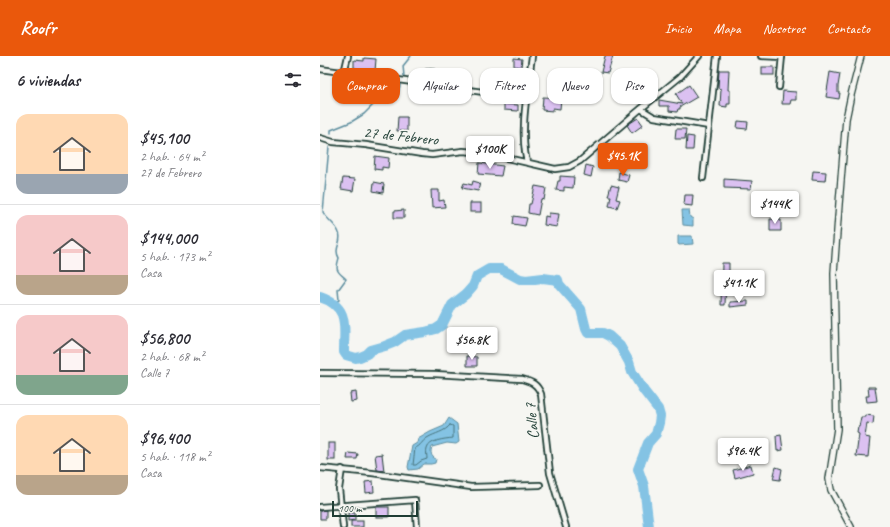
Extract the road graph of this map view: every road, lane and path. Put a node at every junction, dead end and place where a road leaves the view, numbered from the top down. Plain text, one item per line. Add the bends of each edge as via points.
1 (348, 56) edge
2 (532, 56) edge
3 (699, 56) edge
4 (717, 56) edge
5 (761, 56) edge
6 (861, 56) edge
7 (782, 57) edge
8 (345, 68) edge
9 (530, 68) edge
10 (320, 69) edge
11 (332, 71) edge
12 (400, 81) edge
13 (779, 87) dead end
14 (480, 92) edge
15 (526, 104) edge
16 (641, 108) junction
17 (709, 126) junction
18 (320, 138) edge
19 (527, 162) junction
20 (703, 178) dead end
21 (320, 373) edge
22 (320, 468) edge
23 (342, 469) junction
24 (540, 485) dead end
25 (341, 506) junction
26 (320, 507) edge
27 (343, 527) edge
28 (417, 527) edge
29 (566, 527) edge
30 (851, 527) edge

1 - 8 street
2 - 9 street
3 - 16 street, 27 de Febrero via 680,77
4 - 17 street
5 - 7 street
6 - 30 street via 846,119 839,204 834,273 837,429 829,479 831,490
7 - 13 street
10 - 11 street
12 - 14 street
15 - 19 street via 524,142
16 - 17 street via 654,117
16 - 19 street, 27 de Febrero via 585,157 569,167 555,169
17 - 20 street
18 - 19 street, 27 de Febrero via 332,142 422,154 463,151
21 - 29 street, Calle 7 via 434,374 522,379 532,382 538,386 541,394 550,473
22 - 23 street
23 - 24 street via 470,487
23 - 25 street via 339,488
25 - 26 street
25 - 27 street
25 - 28 street via 414,500

